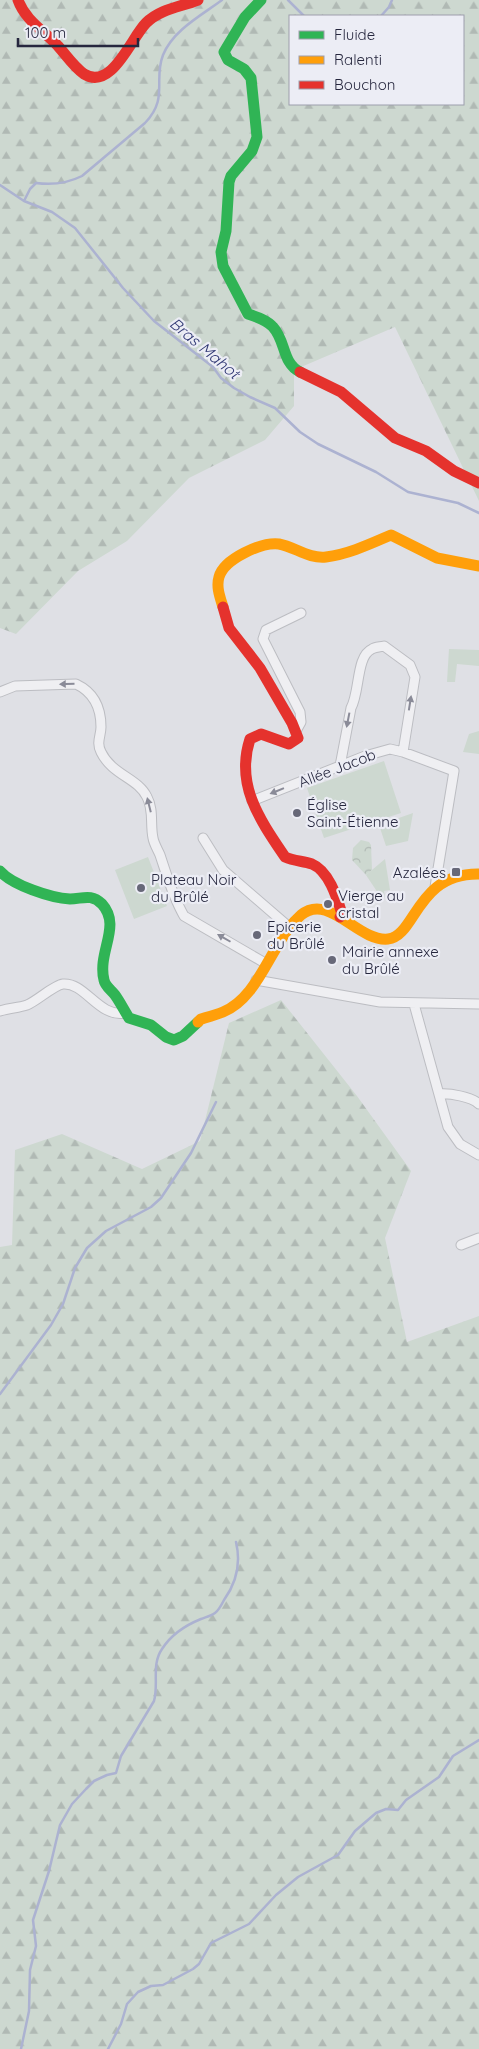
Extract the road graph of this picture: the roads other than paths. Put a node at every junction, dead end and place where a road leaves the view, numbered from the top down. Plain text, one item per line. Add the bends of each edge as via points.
1 (18, 0) edge
2 (198, 0) edge
3 (261, 0) edge
4 (479, 483) edge
5 (479, 566) edge
6 (301, 613) dead end
7 (0, 692) edge
8 (296, 731) junction
9 (403, 752) junction
10 (340, 766) junction
11 (252, 801) junction
12 (203, 838) dead end
13 (479, 874) edge
14 (1, 875) edge
15 (435, 887) junction
16 (340, 917) junction
17 (289, 927) junction
18 (265, 963) junction
19 (256, 980) junction
20 (414, 1004) junction
21 (479, 1004) edge
22 (0, 1011) edge
23 (125, 1013) junction
24 (440, 1094) junction
25 (479, 1104) edge
26 (479, 1156) edge
27 (479, 1238) edge
28 (461, 1245) dead end

1 - 2 main road via 25,13 85,74 94,78 109,74 153,17 174,6
3 - 4 main road via 245,17 224,52 228,60 244,69 251,78 257,136 252,151 229,182 226,231 221,252 227,276 248,314 273,327 284,342 287,360 296,370 341,392 395,438 426,451 454,471
5 - 8 main road via 437,558 391,535 360,548 325,557 311,556 278,544 258,547 229,561 218,580 227,622 260,668
6 - 8 street via 266,630 263,639 300,712 301,722
18 -> 7 street via 184,916 153,841 147,795 115,771 100,750 100,715 91,694 76,684 15,686
8 - 11 main road via 298,738 289,744 261,734 250,739 243,761
9 - 10 street, Allée Jacob via 382,750
9 -> 10 street via 415,677 410,666 384,646 371,649 362,659
9 - 15 street, Allée Jacob via 454,771
10 -> 11 street, Allée Jacob
11 - 16 main road via 285,857 314,865 324,874 339,904
12 - 17 street via 223,870
13 - 15 main road via 454,875
14 - 23 main road via 64,899 88,896 104,907 111,922 101,973 104,983
15 - 16 main road via 392,938 378,940
16 - 17 main road via 311,910 296,917
17 - 18 main road
18 - 19 main road
19 - 20 street via 360,999
19 - 23 main road via 232,1008 201,1019 184,1036 174,1040
20 - 21 street
20 - 24 street
22 - 23 street via 26,1005 62,984 76,988 110,1012
24 - 25 street via 472,1098
24 - 26 street via 445,1120 454,1138
27 - 28 street

